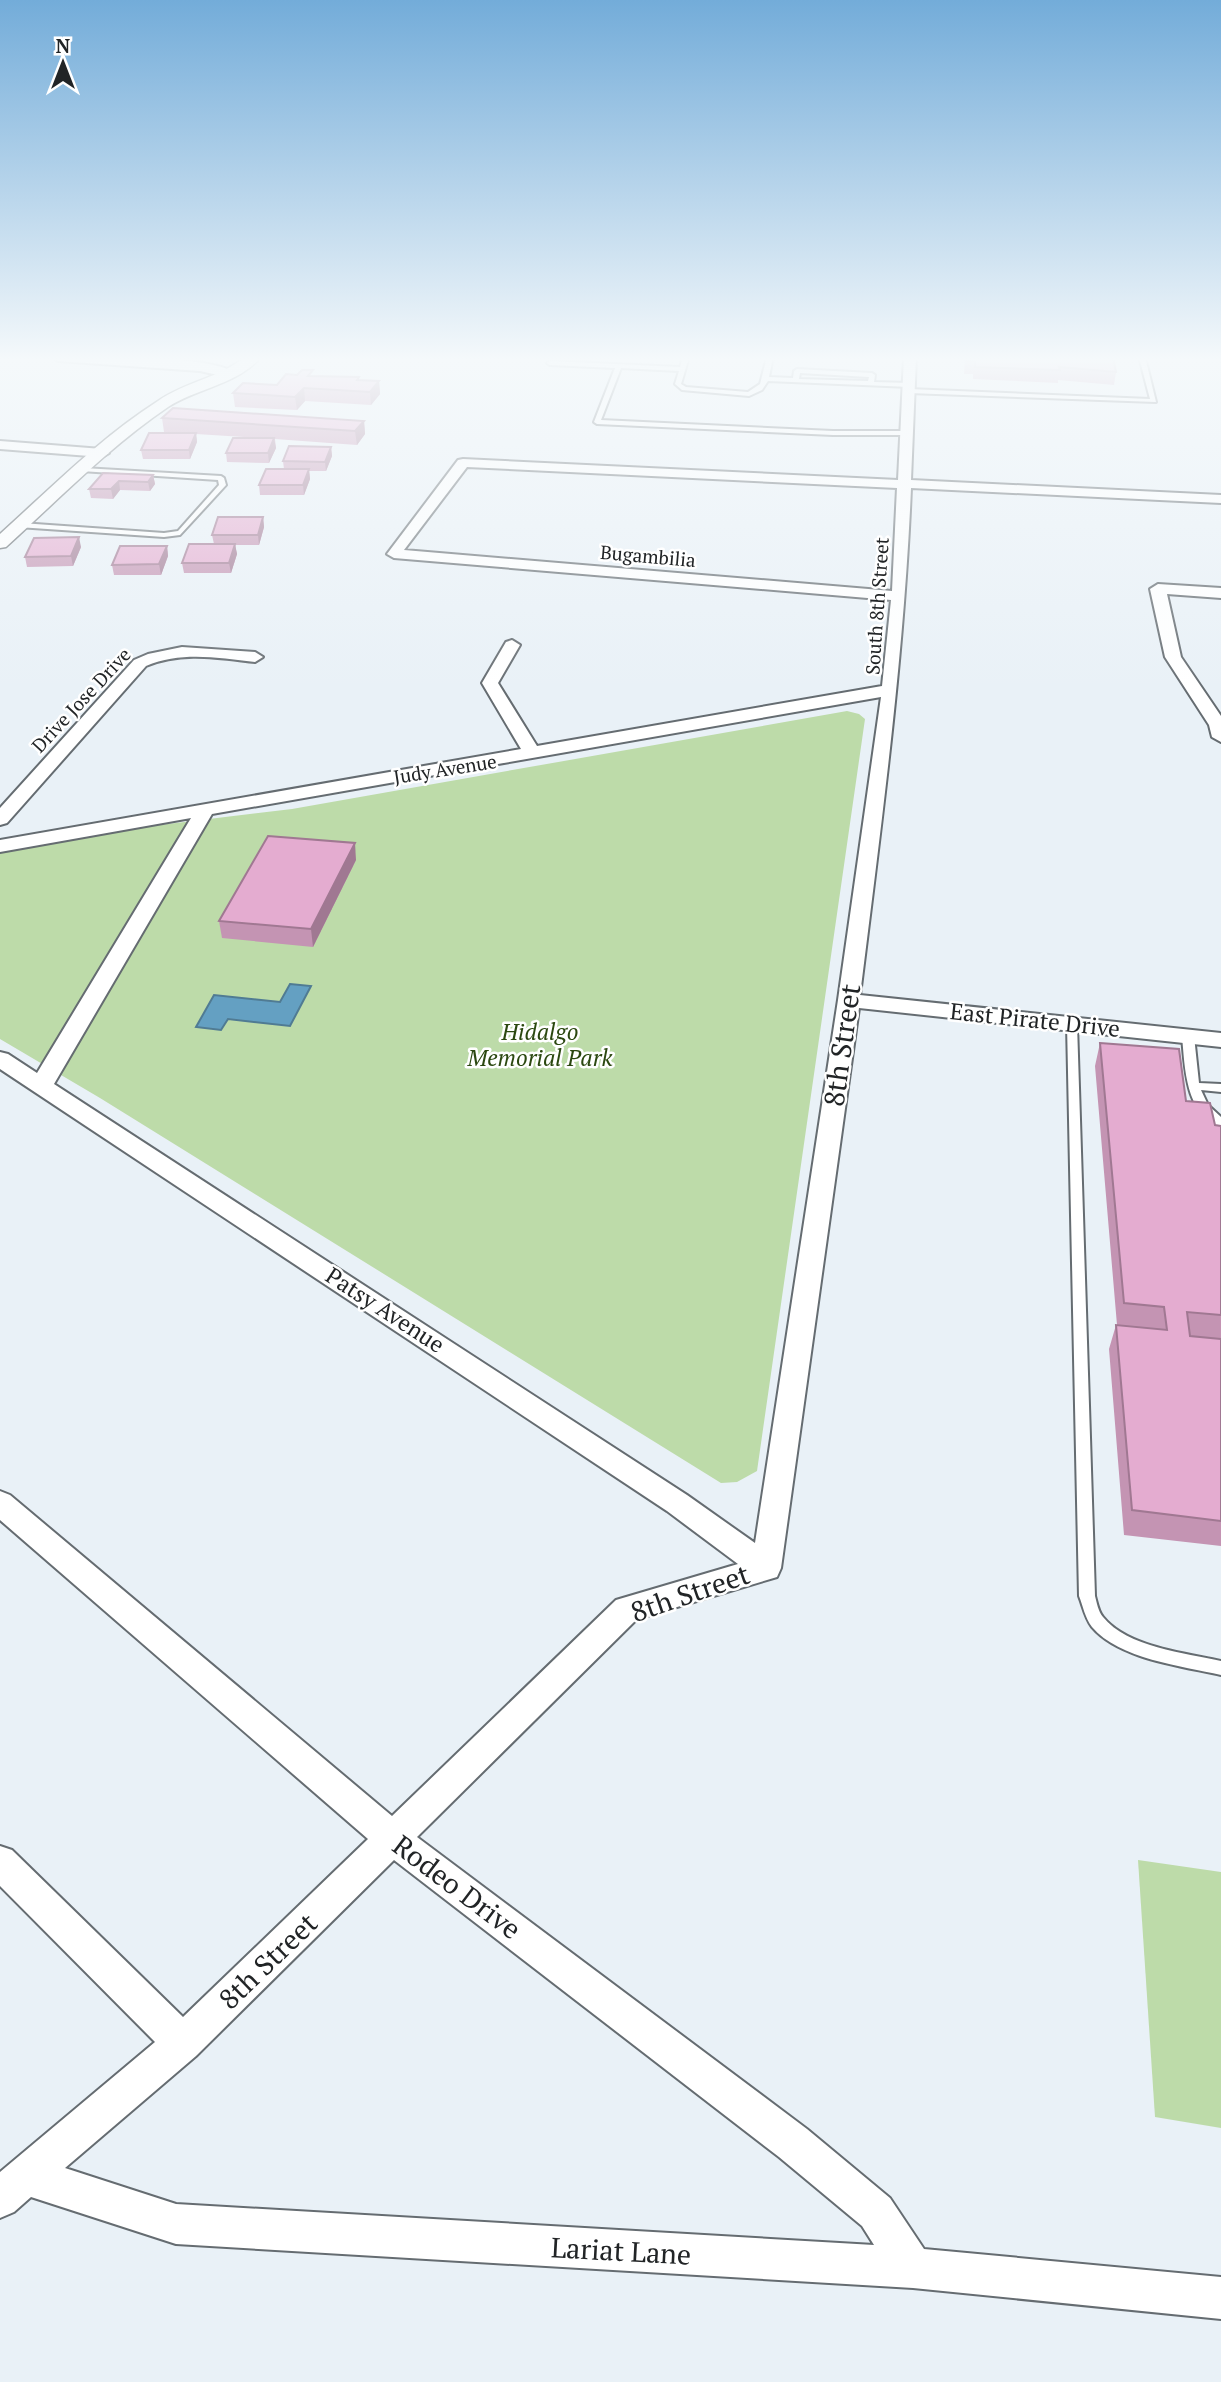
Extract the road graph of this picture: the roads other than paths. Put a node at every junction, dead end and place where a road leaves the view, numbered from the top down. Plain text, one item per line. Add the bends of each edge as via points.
1 (459, 468) edge
2 (571, 468) edge
3 (904, 468) edge
4 (83, 470) joint
5 (903, 484) junction
6 (1221, 499) edge
7 (21, 524) junction
8 (0, 543) edge
9 (1221, 593) edge
10 (899, 596) junction
11 (512, 645) dead end
12 (255, 657) dead end
13 (890, 690) junction
14 (1214, 707) edge
15 (1221, 737) edge
16 (533, 754) junction
17 (206, 809) junction
18 (0, 819) edge
19 (0, 846) edge
20 (849, 1000) junction
21 (1072, 1024) junction
22 (1188, 1036) junction
23 (1221, 1040) edge
24 (0, 1059) edge
25 (42, 1084) junction
26 (1193, 1086) junction
27 (1221, 1088) edge
28 (1221, 1123) edge
29 (0, 1503) edge
30 (766, 1567) junction
31 (1221, 1668) edge
32 (393, 1839) junction
33 (0, 1862) edge
34 (183, 2043) junction
35 (14, 2187) edge
36 (913, 2268) junction
37 (1221, 2298) edge

1 - 10 street, Bugambilia via 394,554
2 - 5 street, Bugambilia
3 - 5 street, South 8th Street
4 - 7 street
4 - 7 lane via 221,478 223,485 180,533
5 - 6 street
5 - 10 street, South 8th Street
7 - 8 street
9 - 14 street via 1158,589 1173,657
10 - 13 street, South 8th Street
11 - 16 street via 490,683
12 - 18 street, Drive Jose Drive via 179,650 140,663
13 - 16 street, Judy Avenue
13 - 20 street, 8th Street
14 - 15 street
16 - 17 street, Judy Avenue
17 - 19 street, Judy Avenue
17 - 25 street
20 - 21 street, East Pirate Drive
20 - 30 street, 8th Street
21 - 22 street, East Pirate Drive
21 - 31 lane via 1087,1596 1106,1630 1136,1647
22 - 23 street, East Pirate Drive
22 - 26 lane
24 - 25 street, Patsy Avenue
25 - 30 street, Patsy Avenue via 677,1503
26 - 27 lane
26 - 28 lane via 1198,1104
29 - 32 street, Rodeo Drive
30 - 32 street, 8th Street via 627,1609
32 - 34 street, 8th Street
32 - 36 street, Rodeo Drive via 793,2143 876,2212
33 - 34 street
34 - 35 street, 8th Street
35 - 36 street, Lariat Lane via 176,2224
36 - 37 street, Lariat Lane

